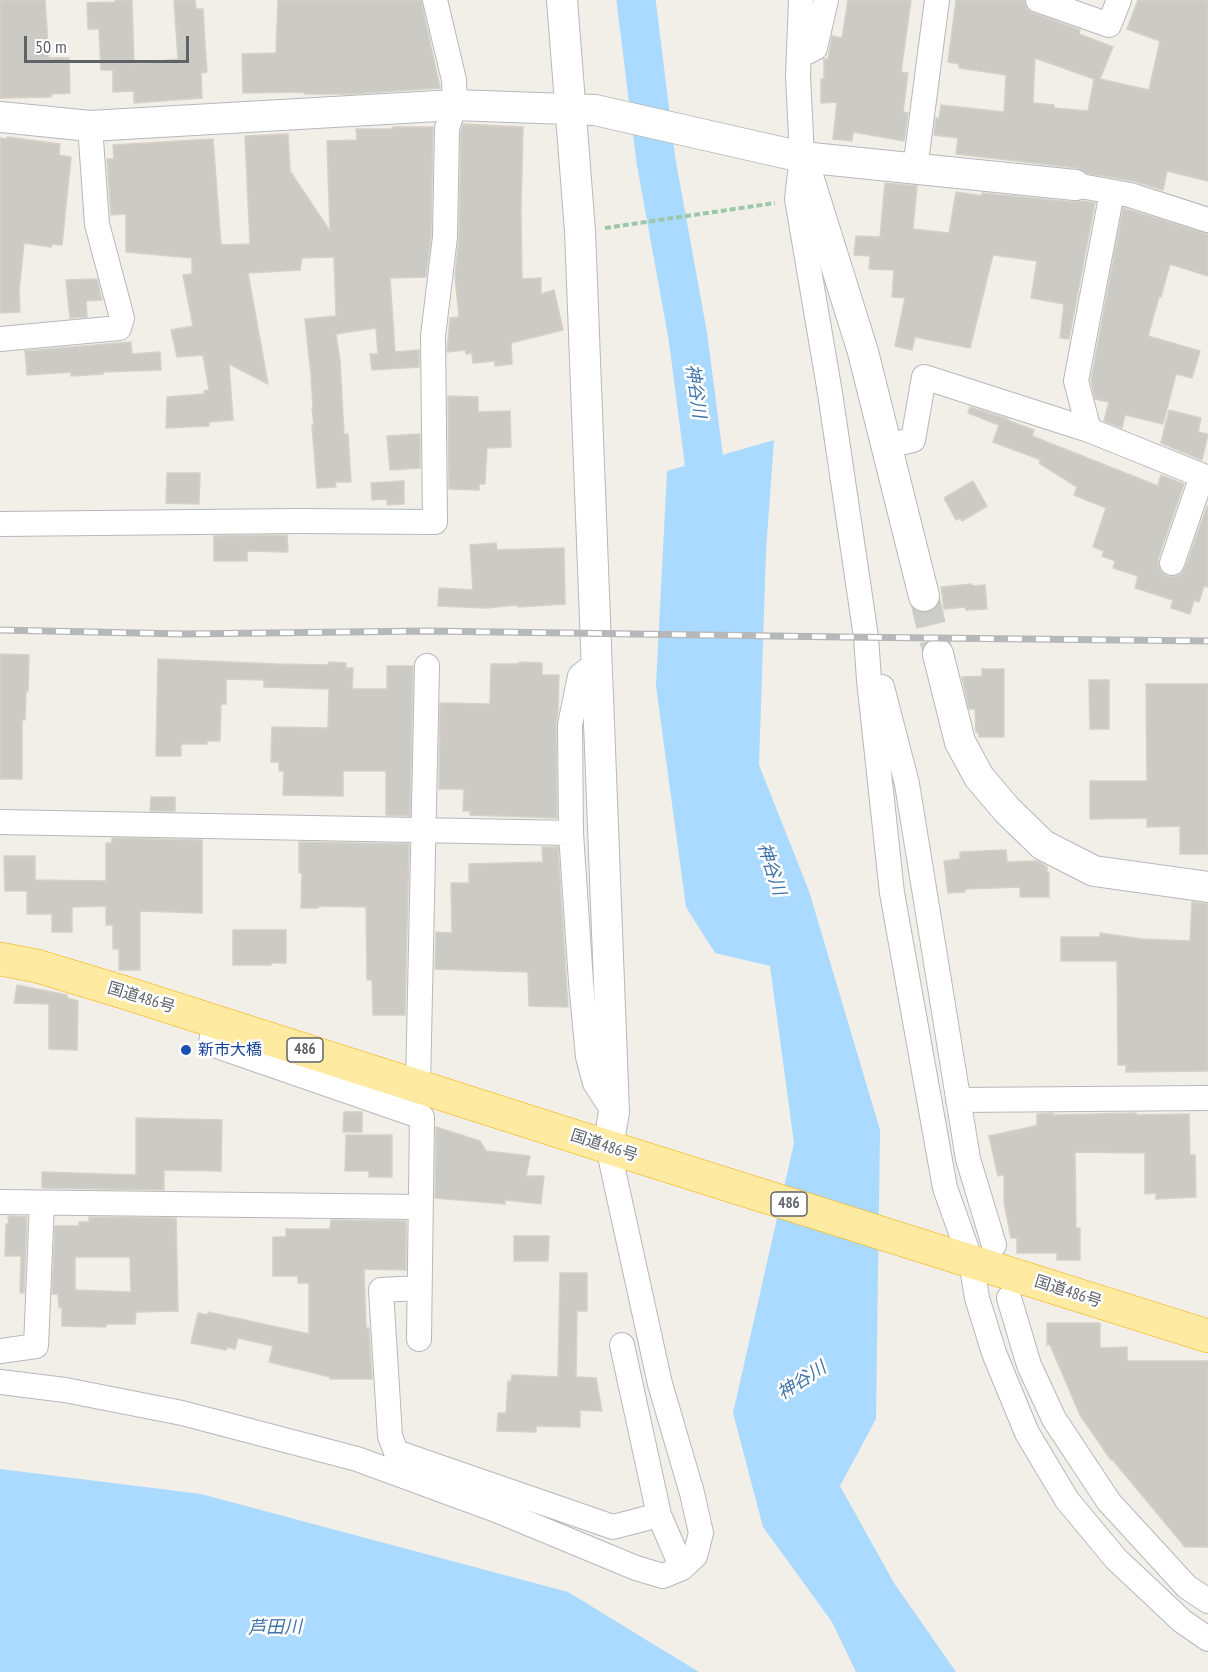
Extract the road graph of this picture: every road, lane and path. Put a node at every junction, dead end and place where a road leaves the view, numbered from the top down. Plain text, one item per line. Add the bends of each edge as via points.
1 (435, 0) edge
2 (562, 0) edge
3 (801, 0) edge
4 (826, 0) edge
5 (937, 0) edge
6 (1038, 0) edge
7 (1119, 0) edge
8 (799, 56) junction
9 (455, 105) junction
10 (582, 109) junction
11 (0, 117) edge
12 (90, 126) junction
13 (802, 157) junction
14 (915, 169) junction
15 (1075, 185) joint
16 (1112, 192) junction
17 (797, 199) junction
18 (1208, 220) edge
19 (580, 231) junction
20 (0, 339) edge
21 (1089, 430) junction
22 (886, 446) junction
23 (1205, 477) edge
24 (0, 524) edge
25 (1172, 563) dead end
26 (924, 596) tunnel mouth
27 (938, 654) tunnel mouth
28 (596, 663) junction
29 (427, 666) dead end
30 (869, 680) junction
31 (0, 822) edge
32 (423, 830) junction
33 (571, 833) junction
34 (1208, 887) edge
35 (0, 959) edge
36 (214, 1021) junction
37 (418, 1086) junction
38 (1208, 1098) edge
39 (958, 1100) junction
40 (614, 1112) junction
41 (608, 1147) junction
42 (0, 1202) edge
43 (42, 1203) junction
44 (420, 1207) junction
45 (982, 1253) junction
46 (419, 1288) junction
47 (1009, 1298) dead end
48 (1208, 1336) edge
49 (419, 1339) dead end
50 (622, 1345) dead end
51 (0, 1351) edge
52 (0, 1382) edge
53 (659, 1515) junction
54 (682, 1568) junction
55 (1208, 1601) edge
56 (1208, 1639) edge

1 - 9 street via 454,80
2 - 10 street
3 - 8 street
4 - 8 street via 815,48
5 - 14 street
6 - 7 street via 1109,25
8 - 13 street
9 - 10 street
9 - 12 street
9 - 24 street via 447,128 446,237 433,336 435,522
10 - 13 street
10 - 19 street
11 - 12 street
12 - 20 street via 97,224 122,318 119,328
13 - 14 street
13 - 17 street
13 - 22 street via 862,352
14 - 15 street
15 - 16 street
16 - 18 street
16 - 21 street via 1076,381
17 - 19 path
17 - 30 street via 830,393
19 - 28 street
21 - 22 street via 924,377 913,440
21 - 23 street
22 - 26 street
23 - 25 street
27 - 34 street via 960,742 979,777 1043,845 1094,871
28 - 33 street via 580,676 570,725
28 - 40 street
29 - 32 street
30 - 39 street via 882,687 907,784
30 - 45 street via 892,893 945,1188
31 - 32 street
32 - 33 street
32 - 37 street
33 - 40 street via 588,1057 596,1083
35 - 36 highway, 国道486号 / 486 via 37,966
36 - 37 highway, 国道486号 / 486
36 - 44 street via 211,1044 422,1117
37 - 41 highway, 国道486号 / 486
38 - 39 street
39 - 45 street
40 - 41 street
41 - 45 highway, 国道486号 / 486
41 - 54 street via 660,1384 701,1533 695,1556
42 - 43 street
43 - 44 street
43 - 51 street via 36,1346
44 - 46 street
45 - 48 highway, 国道486号 / 486
45 - 56 street via 976,1298 1027,1433 1067,1500 1116,1559 1182,1621
46 - 49 street
46 - 53 street via 381,1290 390,1436 396,1452 613,1527
47 - 55 street via 1029,1365 1054,1419 1109,1502 1187,1587
50 - 53 street
52 - 54 street via 65,1390 182,1413 357,1459 496,1510 636,1568 663,1576
53 - 54 street

